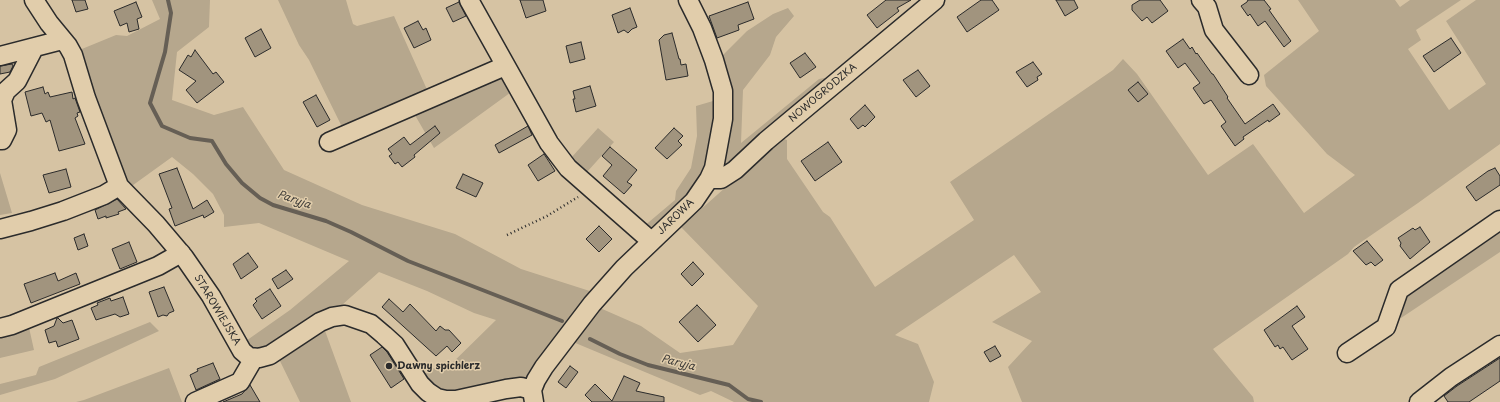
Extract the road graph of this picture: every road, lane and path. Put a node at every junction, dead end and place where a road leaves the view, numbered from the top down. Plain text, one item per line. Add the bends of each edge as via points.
1 (34, 0) edge
2 (469, 0) edge
3 (688, 0) edge
4 (935, 0) edge
5 (1201, 0) edge
6 (62, 40) junction
7 (34, 48) junction
8 (0, 56) edge
9 (505, 66) junction
10 (1249, 75) dead end
11 (0, 140) edge
12 (329, 142) dead end
13 (709, 179) junction
14 (119, 186) junction
15 (580, 196) dead end
16 (1500, 220) edge
17 (0, 229) edge
18 (507, 235) dead end
19 (651, 242) junction
20 (181, 253) junction
21 (0, 328) edge
22 (1500, 345) edge
23 (1347, 353) dead end
24 (254, 358) junction
25 (529, 393) edge
26 (195, 402) edge
27 (509, 402) edge
28 (1418, 402) edge

1 - 6 street, STAROWIEJSKA
2 - 9 street
3 - 13 street, JAROWA via 702,28 723,91 723,119 714,168
4 - 13 street, NOWOGRODZKA via 766,141 735,170 721,179
5 - 10 street via 1207,7 1214,30
6 - 7 street
6 - 14 street, STAROWIEJSKA via 73,55
7 - 8 street
7 - 11 street via 17,81 6,91 2,100 7,130
9 - 12 street
9 - 19 street via 549,143 568,168
13 - 19 street, JAROWA via 694,201
14 - 17 street via 104,196 63,211
14 - 20 street, STAROWIEJSKA
15 - 18 path via 547,216
16 - 23 street via 1398,290 1386,327
19 - 25 street, JAROWA via 592,304 544,367
20 - 21 street via 158,266 12,326
20 - 24 street, STAROWIEJSKA via 211,296 242,351
22 - 28 street
24 - 25 street via 270,355 320,322 345,315 371,324 384,335 395,345 420,384 437,398 456,400 506,389
24 - 26 street via 240,382
25 - 27 street, JAROWA

